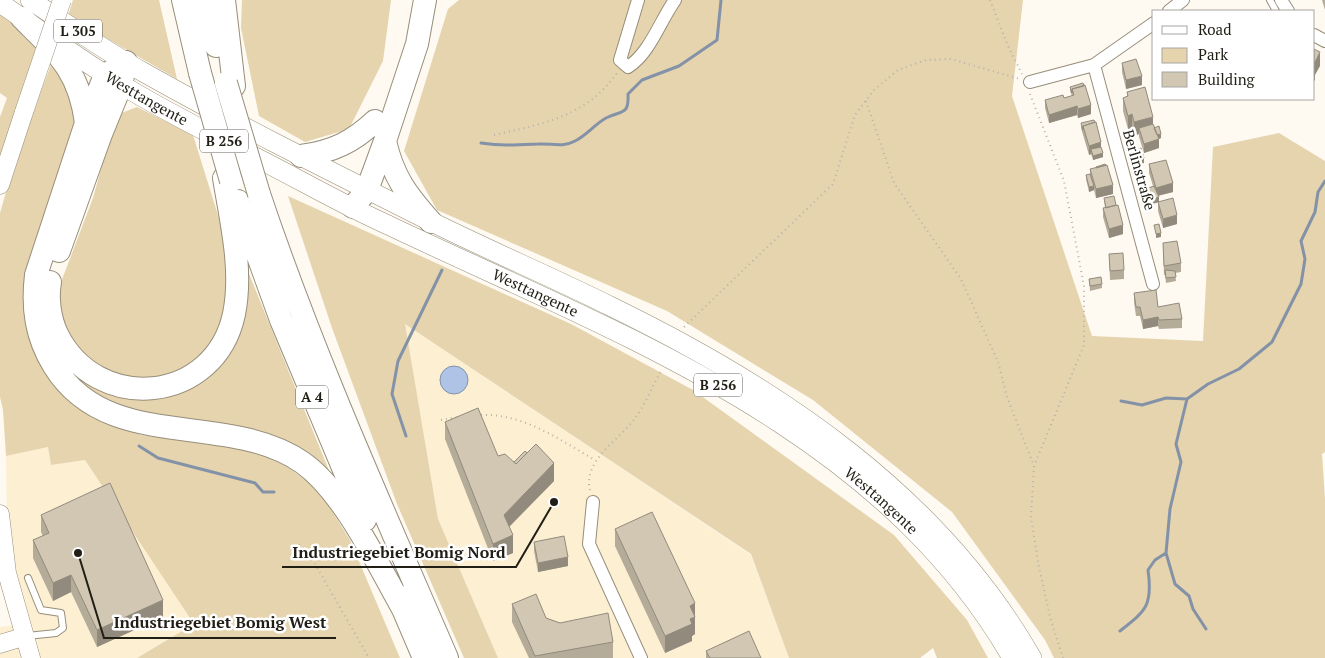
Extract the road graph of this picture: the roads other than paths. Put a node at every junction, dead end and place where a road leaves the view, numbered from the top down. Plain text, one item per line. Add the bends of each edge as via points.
1 (62, 0) edge
2 (183, 0) edge
3 (205, 0) edge
4 (224, 0) edge
5 (411, 0) edge
6 (425, 0) edge
7 (638, 0) edge
8 (675, 0) edge
9 (1183, 0) edge
10 (0, 3) edge
11 (26, 9) edge
12 (1170, 10) edge
13 (1152, 24) edge
14 (126, 62) junction
15 (1094, 65) junction
16 (113, 80) junction
17 (1028, 82) road end
18 (230, 84) junction
19 (375, 121) junction
20 (86, 123) junction
21 (385, 141) junction
22 (301, 156) junction
23 (228, 179) junction
24 (0, 185) edge
25 (361, 187) junction
26 (353, 207) junction
27 (432, 222) junction
28 (1153, 284) dead end
29 (592, 502) road end
30 (0, 514) edge
31 (28, 578) dead end
32 (403, 610) junction
33 (23, 637) junction
34 (0, 644) edge
35 (31, 658) edge
36 (424, 658) edge
37 (447, 658) edge
38 (641, 658) edge
39 (1012, 658) edge
40 (1032, 658) edge

1 - 24 street, bridge
2 - 23 highway, bridge
3 - 18 highway, A 4
4 - 18 highway
5 - 19 highway via 408,23
6 - 21 highway via 417,44
7 - 8 street via 620,60 628,67 640,60
9 - 12 street
10 - 11 main road, Westtangente / L 305
11 - 14 main road, Westtangente / L 305
11 - 16 main road, Westtangente / L 305
11 - 20 highway via 65,62 83,98
13 - 15 street
14 - 16 highway
14 - 22 main road, Westtangente / B 256
15 - 17 street
15 - 28 street, Berlinstraße
16 - 20 highway
16 - 23 highway via 100,134 49,288 54,328 72,357 92,375 130,389 163,387 188,377 218,350 234,313 236,290
16 - 26 main road, Westtangente / B 256
18 - 37 highway, A 4, bridge via 239,132 276,247 320,360
19 - 22 highway via 342,146
19 - 25 highway
20 - 32 highway via 36,275 35,316 48,356 59,373 72,389 106,412 126,420 245,439 303,463 336,495
21 - 25 highway
21 - 27 highway via 390,163 400,184
22 - 25 main road, Westtangente / B 256
23 - 32 highway, A 4 via 284,329
25 - 26 highway
25 - 27 main road, Westtangente / B 256
26 - 39 main road, Westtangente / B 256 via 648,346 794,433 865,485 928,546 984,615
27 - 40 main road, Westtangente / B 256 via 614,308 734,372 842,444 904,497 942,535 999,606
29 - 38 street via 589,544
30 - 33 street via 7,573
31 - 33 lane via 41,610 61,613 63,628 56,633
32 - 36 highway, A 4
33 - 34 street
33 - 35 street

